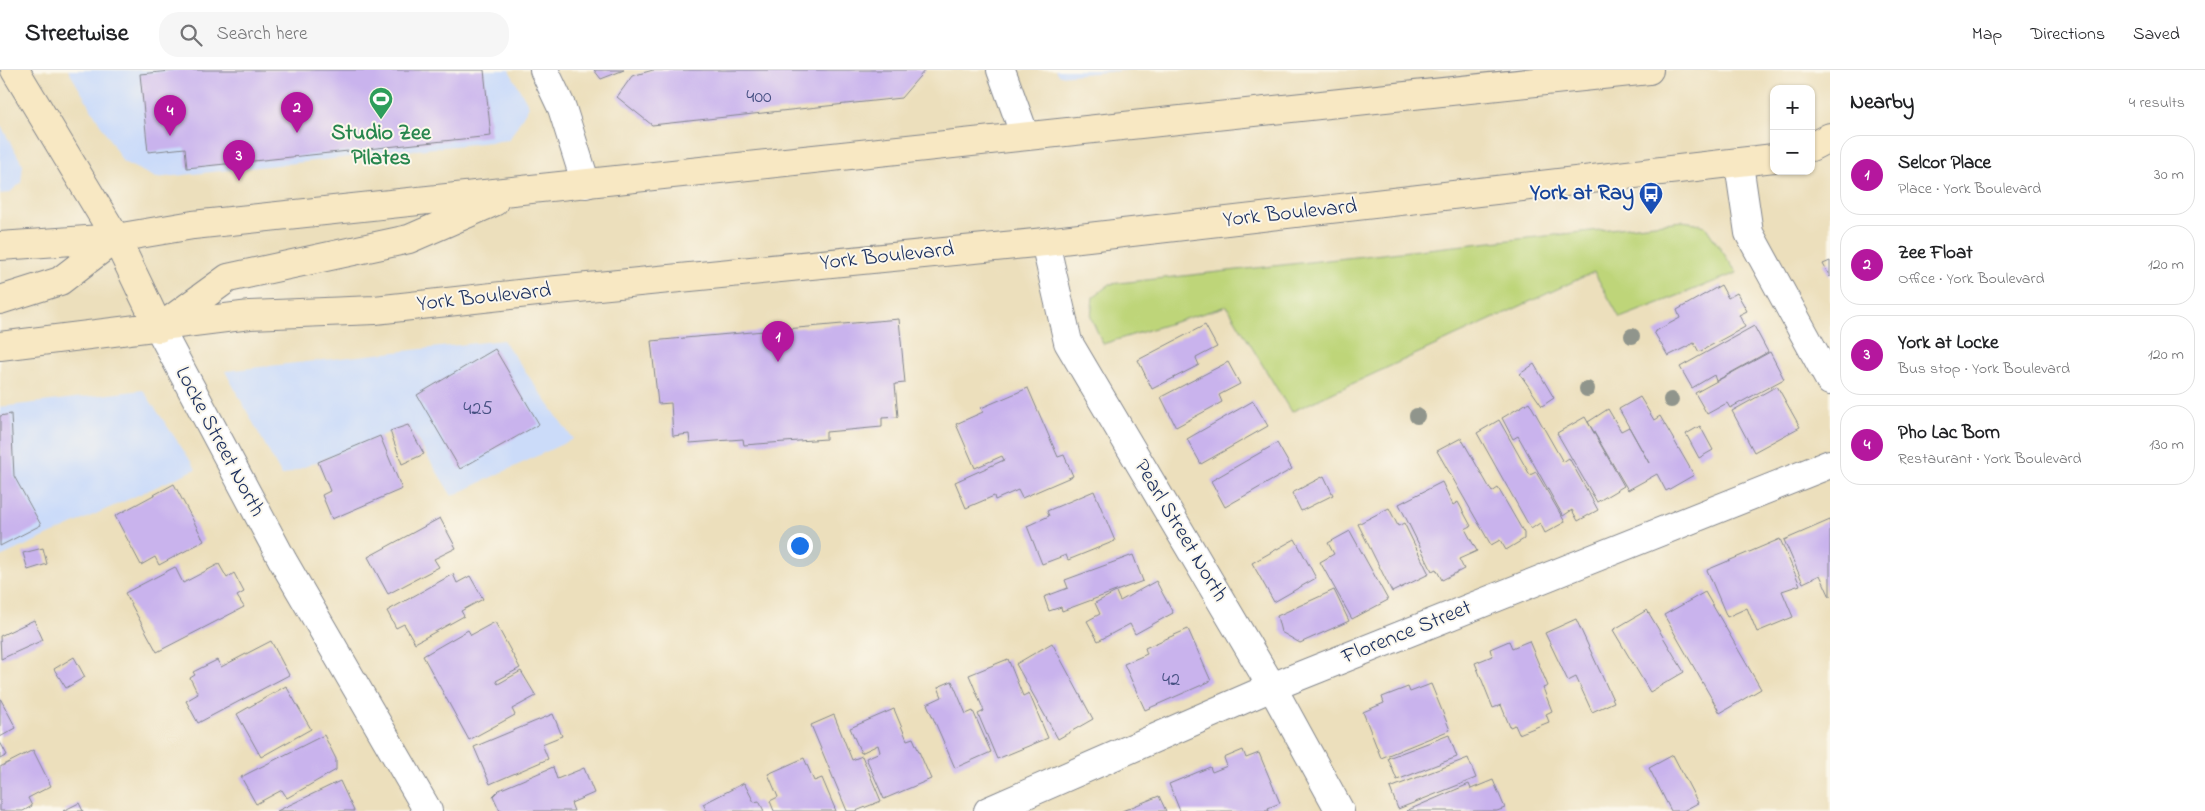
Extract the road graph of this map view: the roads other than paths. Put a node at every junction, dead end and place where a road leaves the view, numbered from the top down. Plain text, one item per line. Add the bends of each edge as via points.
1 (16, 70) edge
2 (544, 70) edge
3 (1002, 70) edge
4 (1649, 70) edge
5 (1497, 78) edge
6 (1025, 136) junction
7 (1830, 138) edge
8 (1815, 145) edge
9 (1830, 151) edge
10 (1815, 153) edge
11 (1770, 159) edge
12 (1739, 164) junction
13 (586, 184) junction
14 (520, 192) junction
15 (116, 238) junction
16 (1045, 242) junction
17 (0, 246) edge
18 (0, 300) edge
19 (159, 328) junction
20 (0, 346) edge
21 (1830, 381) edge
22 (1830, 464) edge
23 (1272, 687) junction
24 (428, 811) edge
25 (988, 811) edge
26 (1340, 811) edge

1 - 15 main road, Locke Street North
2 - 13 street via 562,108
3 - 6 street
4 - 5 main road
5 - 6 main road
6 - 13 main road
7 - 8 main road
9 - 10 main road
11 - 12 main road, York Boulevard
12 - 16 main road, York Boulevard
12 - 21 street via 1749,233
13 - 14 main road
14 - 15 main road via 193,225
14 - 19 main road via 409,239 228,278
15 - 17 main road
15 - 18 main road via 60,281
15 - 19 main road, Locke Street North
16 - 19 main road, York Boulevard via 375,310 250,315
16 - 23 street, Pearl Street North via 1068,342
19 - 20 main road, York Boulevard
19 - 24 street, Locke Street North via 283,561
22 - 23 street, Florence Street
23 - 25 street, Florence Street
23 - 26 street, Pearl Street North

